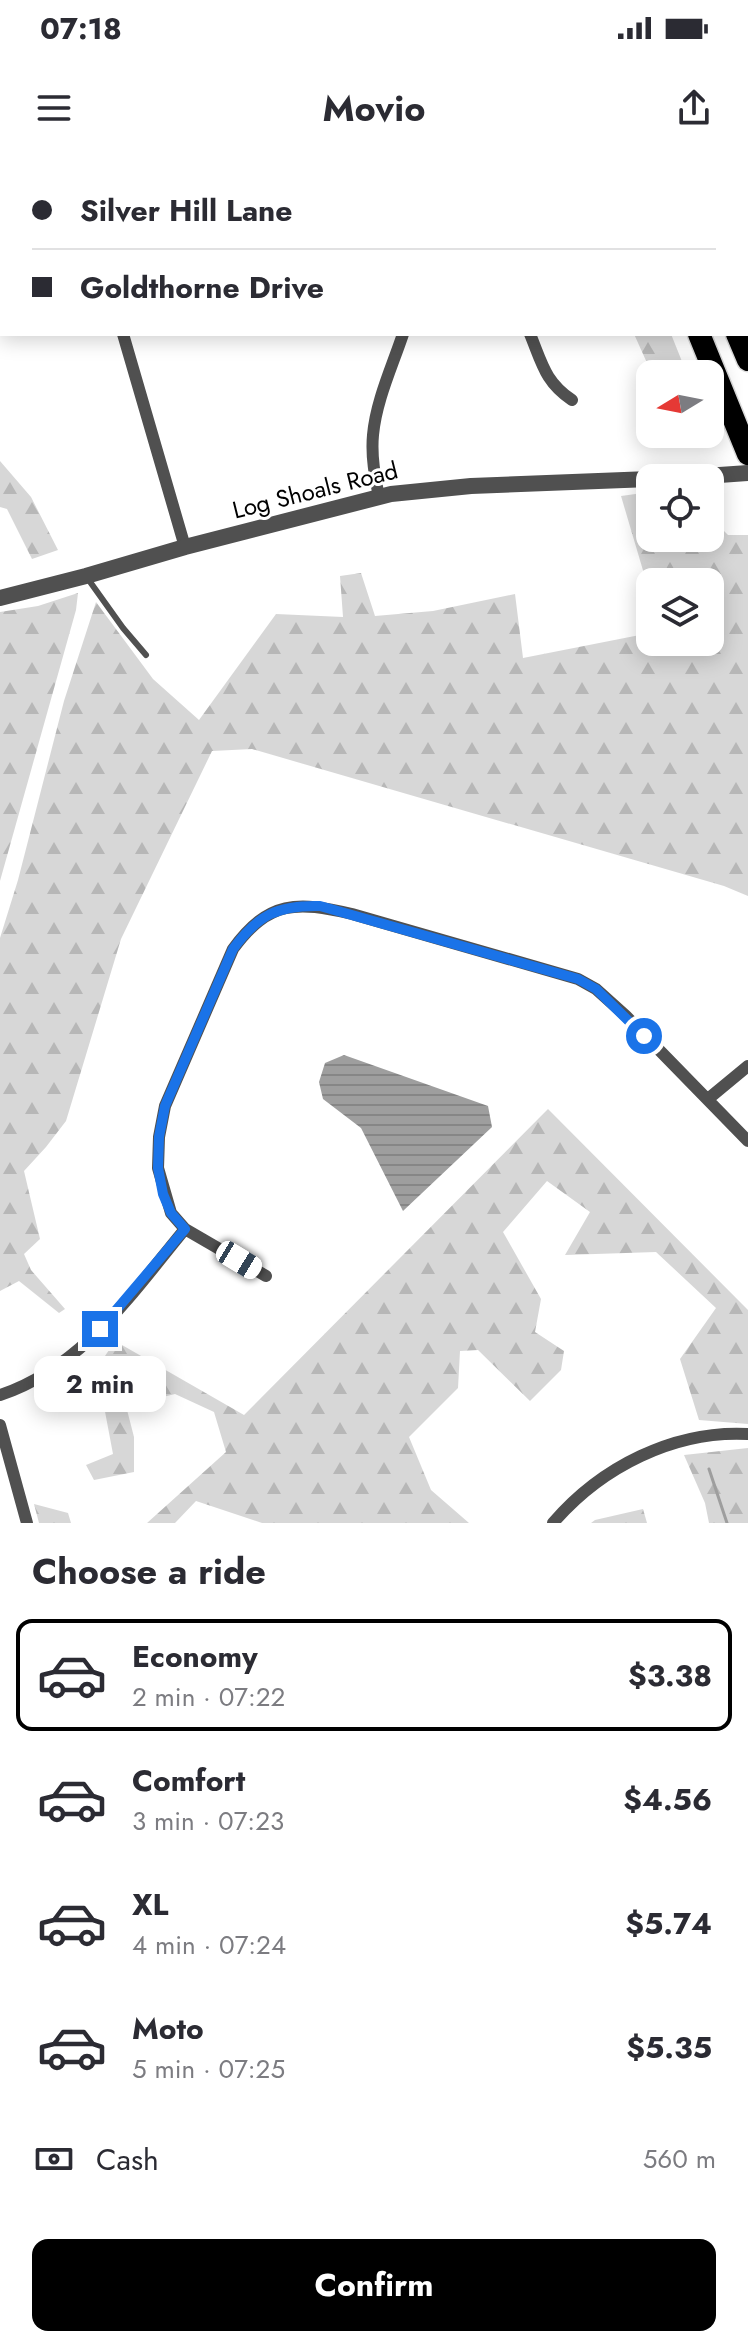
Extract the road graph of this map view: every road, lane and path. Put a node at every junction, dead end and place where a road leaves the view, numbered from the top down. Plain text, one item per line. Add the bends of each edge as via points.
1 (124, 336) edge
2 (402, 336) edge
3 (531, 336) edge
4 (700, 336) edge
5 (738, 336) edge
6 (748, 360) edge
7 (572, 400) dead end
8 (748, 454) edge
9 (748, 473) edge
10 (724, 476) edge
11 (636, 480) edge
12 (379, 497) junction
13 (185, 547) junction
14 (86, 576) junction
15 (0, 598) edge
16 (146, 655) dead end
17 (748, 1066) edge
18 (708, 1099) junction
19 (748, 1141) edge
20 (185, 1229) junction
21 (266, 1276) dead end
22 (0, 1395) edge
23 (0, 1425) edge
24 (748, 1434) edge
25 (27, 1523) edge
26 (553, 1523) edge

1 - 13 street
2 - 12 street via 375,416 373,466
3 - 7 street via 556,390
4 - 8 highway
5 - 6 highway
9 - 10 street
11 - 12 street, Log Shoals Road via 441,488
12 - 13 street, Log Shoals Road
13 - 14 street, Log Shoals Road
14 - 15 street, Log Shoals Road
14 - 16 lane
17 - 18 street
18 - 19 street
18 - 20 street via 596,989 578,979 320,906 282,909 248,928 233,949 165,1106 158,1168 171,1213
20 - 21 street
20 - 22 street via 87,1342 27,1386
23 - 25 street
24 - 26 street via 694,1437 655,1450 592,1486

